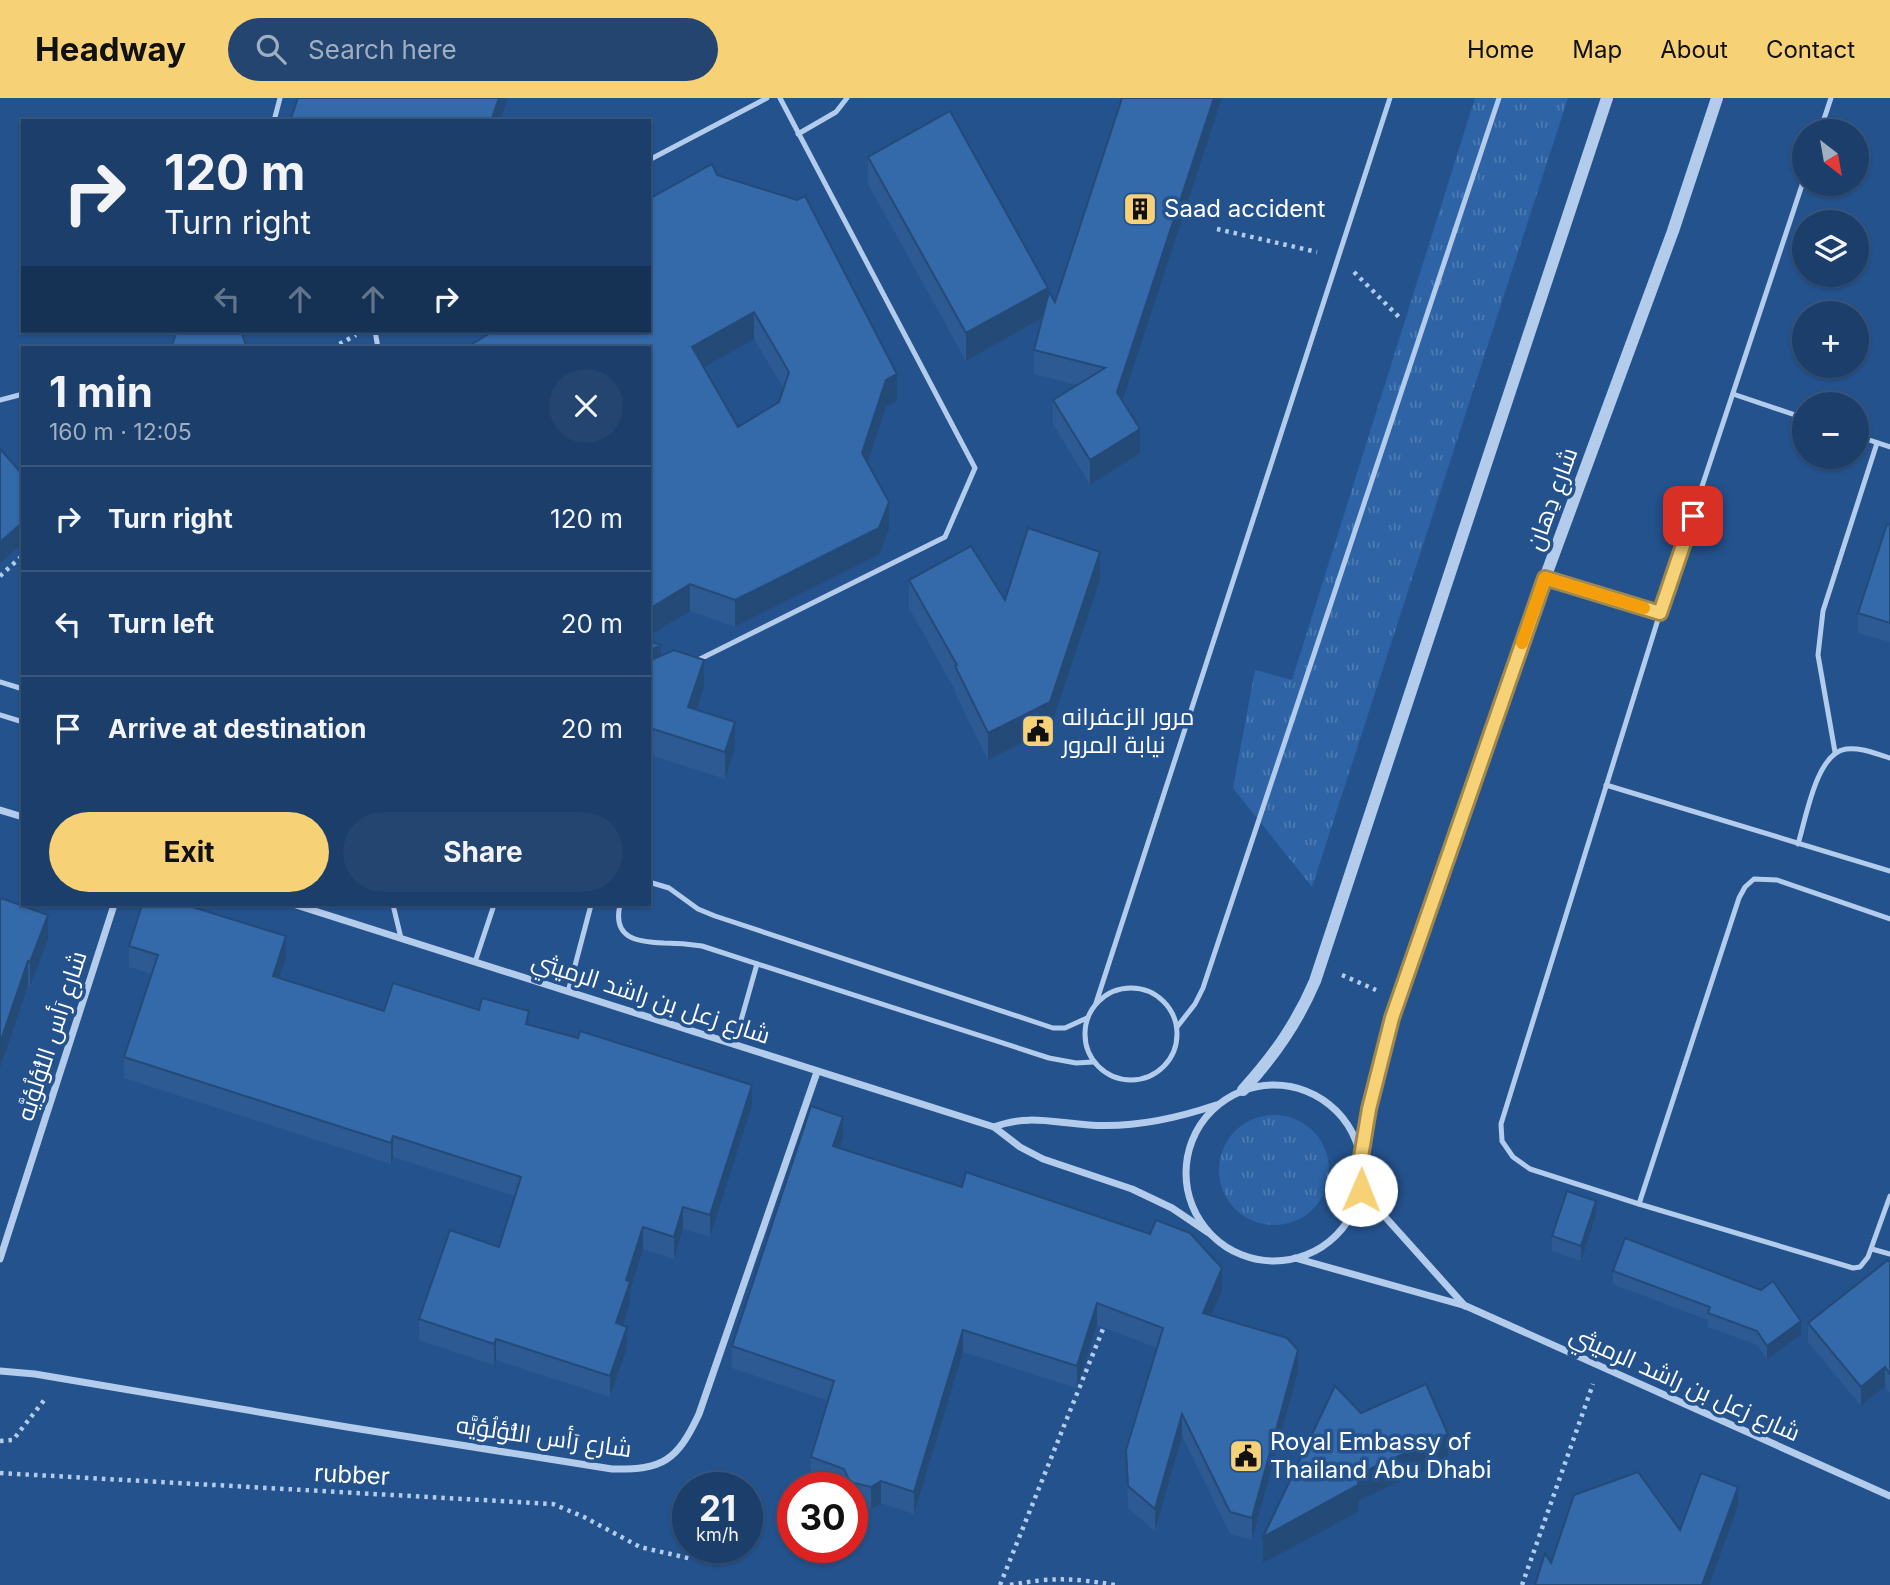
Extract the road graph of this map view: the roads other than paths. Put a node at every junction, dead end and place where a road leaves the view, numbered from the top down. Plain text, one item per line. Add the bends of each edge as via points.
1 (280, 98) edge
2 (766, 98) edge
3 (779, 98) edge
4 (847, 98) edge
5 (1391, 98) edge
6 (1499, 98) edge
7 (1607, 98) edge
8 (1717, 98) edge
9 (1831, 98) edge
10 (275, 119) edge
11 (1824, 119) edge
12 (798, 134) junction
13 (651, 159) edge
14 (1798, 196) edge
15 (1733, 394) junction
16 (21, 395) edge
17 (0, 400) edge
18 (1792, 414) edge
19 (1869, 440) edge
20 (1877, 443) junction
21 (1890, 447) edge
22 (1545, 578) junction
23 (1660, 613) junction
24 (688, 665) edge
25 (0, 682) edge
26 (21, 688) edge
27 (0, 715) edge
28 (21, 721) edge
29 (1835, 752) junction
30 (1890, 758) edge
31 (1606, 785) junction
32 (0, 810) edge
33 (21, 816) edge
34 (1798, 844) junction
35 (1890, 871) edge
36 (651, 883) edge
37 (114, 906) edge
38 (299, 906) edge
39 (393, 906) edge
40 (494, 906) edge
41 (591, 906) edge
42 (620, 906) edge
43 (1890, 919) edge
44 (401, 938) junction
45 (475, 962) junction
46 (757, 964) junction
47 (568, 992) junction
48 (1096, 1003) junction
49 (1087, 1018) junction
50 (1177, 1027) junction
51 (734, 1045) junction
52 (1093, 1062) junction
53 (817, 1072) junction
54 (1243, 1090) junction
55 (1218, 1105) junction
56 (994, 1127) junction
57 (1361, 1157) junction
58 (1361, 1190) junction
59 (1890, 1196) edge
60 (1639, 1204) junction
61 (1209, 1233) junction
62 (1872, 1249) junction
63 (1890, 1254) edge
64 (1295, 1258) junction
65 (0, 1259) edge
66 (1465, 1306) junction
67 (0, 1371) edge
68 (1890, 1496) edge

1 - 10 lane
2 - 13 lane
3 - 12 lane
4 - 12 lane via 836,112
5 - 48 lane
6 - 50 lane via 1203,988
7 - 54 street via 1320,966 1292,1029
8 - 22 street, شارع دِهان
9 - 11 lane
12 - 24 lane via 975,468 946,537
14 - 15 lane
15 - 18 lane
15 - 23 lane
16 - 17 lane
19 - 20 lane
20 - 21 lane
20 - 29 lane via 1819,636 1818,655
22 - 23 lane
22 - 57 street, شارع دِهان via 1399,999 1380,1061
23 - 31 lane
25 - 26 lane
27 - 28 lane
29 - 30 lane via 1861,750
29 - 34 lane via 1820,772
31 - 34 lane
31 - 60 lane via 1501,1124 1502,1141 1513,1157 1530,1169
32 - 33 street
34 - 35 lane
36 - 49 lane via 669,888 715,916 1054,1028
37 - 65 street, شارع رَأس اللُّؤلُؤيَّه
38 - 44 street, شارع زعل بن راشد الرميثي
39 - 44 lane
40 - 45 lane
41 - 47 lane
42 - 46 lane via 620,923 634,941 702,946
43 - 60 lane via 1777,880 1754,879 1745,887
44 - 45 street, شارع زعل بن راشد الرميثي
45 - 47 street, شارع زعل بن راشد الرميثي
46 - 51 lane
46 - 52 lane via 1049,1058
47 - 51 street, شارع زعل بن راشد الرميثي
48 - 49 lane
48 - 50 lane via 1126,988 1144,989 1172,1011
49 - 52 lane via 1086,1049
50 - 52 lane via 1177,1045 1170,1061 1157,1073 1123,1080 1106,1074
51 - 53 street, شارع زعل بن راشد الرميثي
53 - 56 street, شارع زعل بن راشد الرميثي
53 - 67 street, شارع رَأس اللُّؤلُؤيَّه via 699,1415 687,1441 665,1461 642,1469 612,1469
54 - 55 street
54 - 57 street via 1274,1084 1304,1089 1338,1113 1351,1129
55 - 56 street via 1156,1122 1090,1125 1038,1118
55 - 61 street via 1199,1127 1188,1153 1186,1181 1193,1209
56 - 61 street, شارع زعل بن راشد الرميثي via 1042,1159 1132,1189
57 - 58 street
58 - 64 street via 1353,1213 1338,1234
58 - 66 street, شارع زعل بن راشد الرميثي
59 - 62 lane
60 - 62 lane via 1844,1267 1860,1267
61 - 64 street via 1248,1257
62 - 63 lane
64 - 66 street, شارع زعل بن راشد الرميثي
66 - 68 street, شارع زعل بن راشد الرميثي

